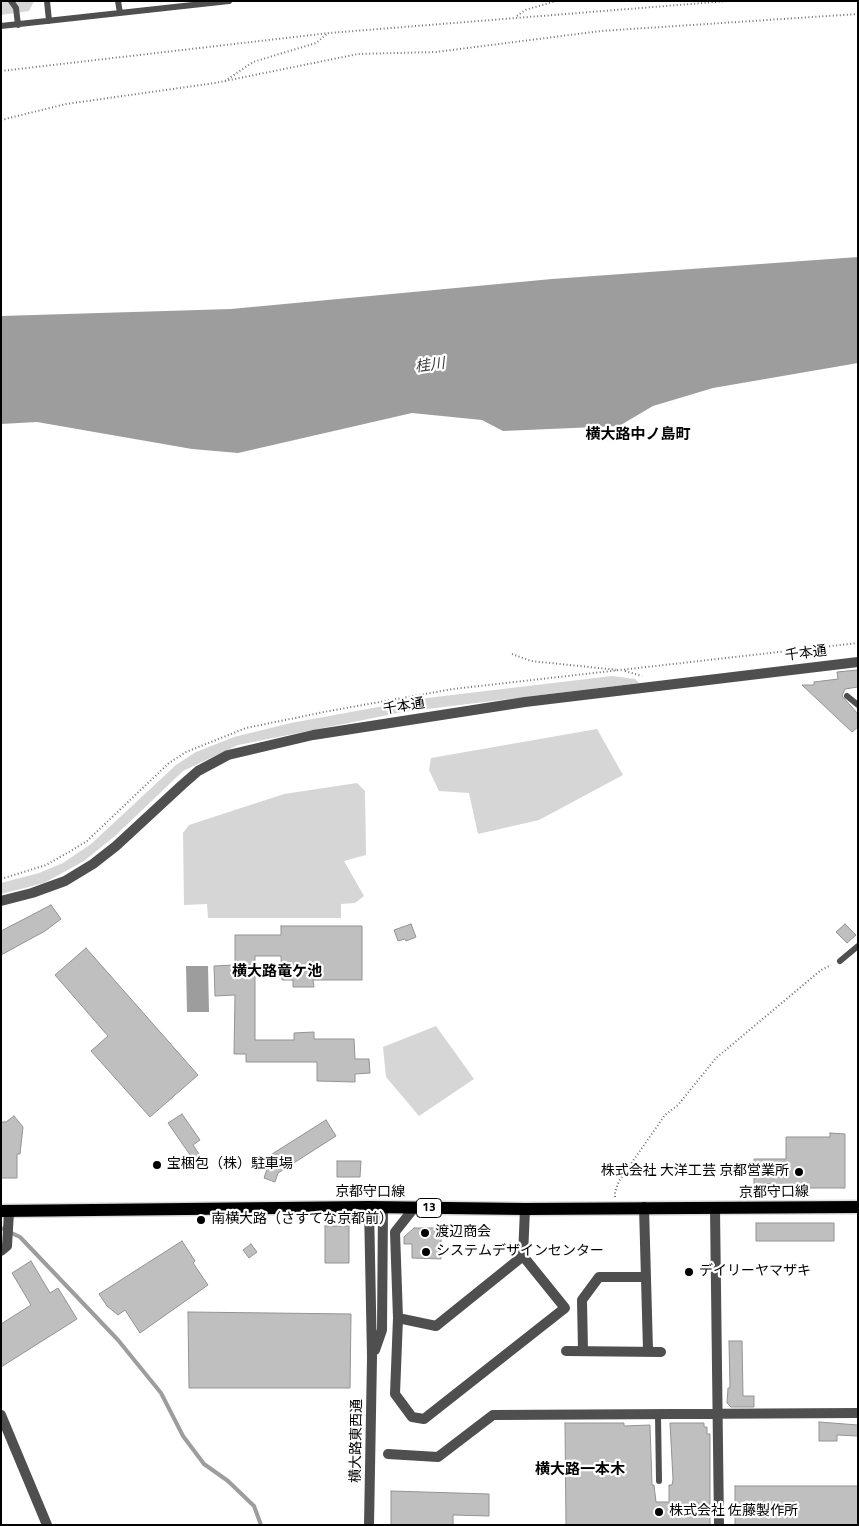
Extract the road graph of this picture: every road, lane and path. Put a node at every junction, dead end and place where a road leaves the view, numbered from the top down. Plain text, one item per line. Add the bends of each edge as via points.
1 (11, 1) edge
2 (47, 1) edge
3 (118, 1) edge
4 (229, 1) edge
5 (556, 1) edge
6 (728, 1) edge
7 (175, 4) edge
8 (120, 13) junction
9 (858, 14) edge
10 (516, 16) junction
11 (49, 21) junction
12 (18, 24) junction
13 (1, 26) edge
14 (329, 33) junction
15 (1, 71) edge
16 (223, 82) junction
17 (1, 120) edge
18 (512, 654) dead end
19 (858, 662) edge
20 (645, 677) dead end
21 (847, 696) dead end
22 (858, 705) edge
23 (1, 901) edge
24 (858, 946) edge
25 (840, 961) joint
26 (369, 1207) junction
27 (383, 1207) junction
28 (644, 1207) junction
29 (858, 1207) edge
30 (414, 1208) junction
31 (616, 1208) junction
32 (715, 1208) junction
33 (526, 1209) junction
34 (6, 1215) edge
35 (1, 1251) edge
36 (523, 1256) junction
37 (646, 1277) junction
38 (398, 1318) junction
39 (648, 1350) junction
40 (566, 1351) dead end
41 (583, 1351) junction
42 (661, 1352) dead end
43 (372, 1358) junction
44 (858, 1413) edge
45 (1, 1415) edge
46 (658, 1415) junction
47 (719, 1415) junction
48 (388, 1454) dead end
49 (659, 1481) dead end
50 (47, 1525) edge
51 (369, 1525) edge
52 (719, 1525) edge

1 - 12 lane via 16,8
2 - 11 lane
3 - 8 lane
4 - 7 lane
5 - 10 path via 524,10
6 - 10 path
7 - 8 lane
8 - 11 lane
9 - 16 path via 600,31 436,52 358,54
10 - 14 path
11 - 12 lane
12 - 13 lane
14 - 15 path
14 - 16 path via 316,43 253,62
16 - 17 path via 66,104
18 - 20 path via 530,661 623,671
19 - 23 street, 千本通 via 525,702 313,735 228,756 198,771 93,864 64,881
21 - 22 lane
24 - 25 lane
25 - 31 path via 821,970 716,1058 678,1105 665,1115 619,1181 614,1192
26 - 27 main road, 京都守口線 / 13
26 - 34 main road, 京都守口線 / 13
26 - 43 street, 横大路東西通
27 - 30 main road, 京都守口線 / 13
27 - 43 street, 横大路東西通 via 382,1330
28 - 31 main road, 京都守口線 / 13
28 - 32 main road, 京都守口線 / 13
28 - 37 street
29 - 32 main road, 京都守口線 / 13
30 - 33 main road, 京都守口線 / 13
30 - 38 street via 395,1232
31 - 33 main road, 京都守口線 / 13
32 - 47 street
33 - 36 street
34 - 35 street via 7,1246
36 - 38 street via 436,1326
36 - 38 street via 565,1308 424,1419 412,1417 395,1394
37 - 39 street
37 - 41 street via 599,1277 582,1300
39 - 41 street
39 - 42 street
40 - 41 street
43 - 51 street, 横大路東西通
44 - 47 street
45 - 50 street
46 - 47 street
46 - 48 street via 493,1415 438,1457
46 - 49 lane
47 - 52 street

